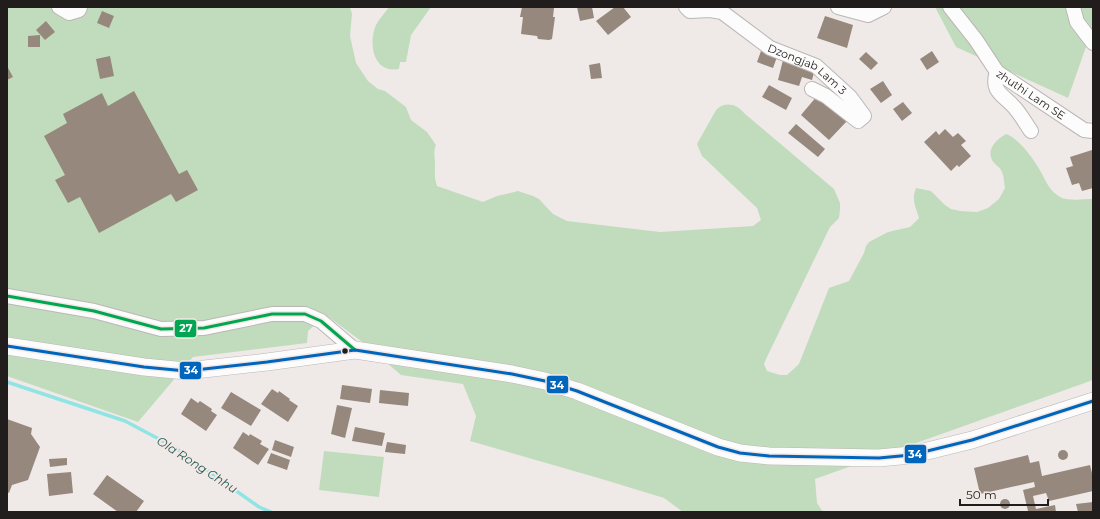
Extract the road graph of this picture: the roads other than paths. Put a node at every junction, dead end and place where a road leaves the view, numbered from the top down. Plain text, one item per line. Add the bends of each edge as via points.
1 (59, 7) edge
2 (80, 7) edge
3 (686, 7) edge
4 (838, 7) edge
5 (884, 7) edge
6 (950, 7) edge
7 (1073, 7) edge
8 (1093, 42) edge
9 (997, 72) junction
10 (812, 89) dead end
11 (1031, 131) dead end
12 (1093, 131) edge
13 (7, 296) edge
14 (7, 346) edge
15 (355, 350) junction
16 (1093, 401) edge

1 - 2 street via 69,13 79,10
3 - 10 street, Dzongjab Lam 3 via 690,11 722,12 770,48 816,66 850,97 864,116 858,121 826,96
4 - 5 street via 868,15
6 - 9 street, zhuthi Lam SE
7 - 8 street via 1077,22
9 - 11 street via 997,92 1015,107
9 - 12 street, zhuthi Lam SE via 1084,130
13 - 15 street via 94,311 161,329 204,328 272,314 305,314 321,321
14 - 15 main road via 186,371
15 - 16 main road via 545,381 577,391 718,447 740,453 769,456 879,458 912,455 972,440

